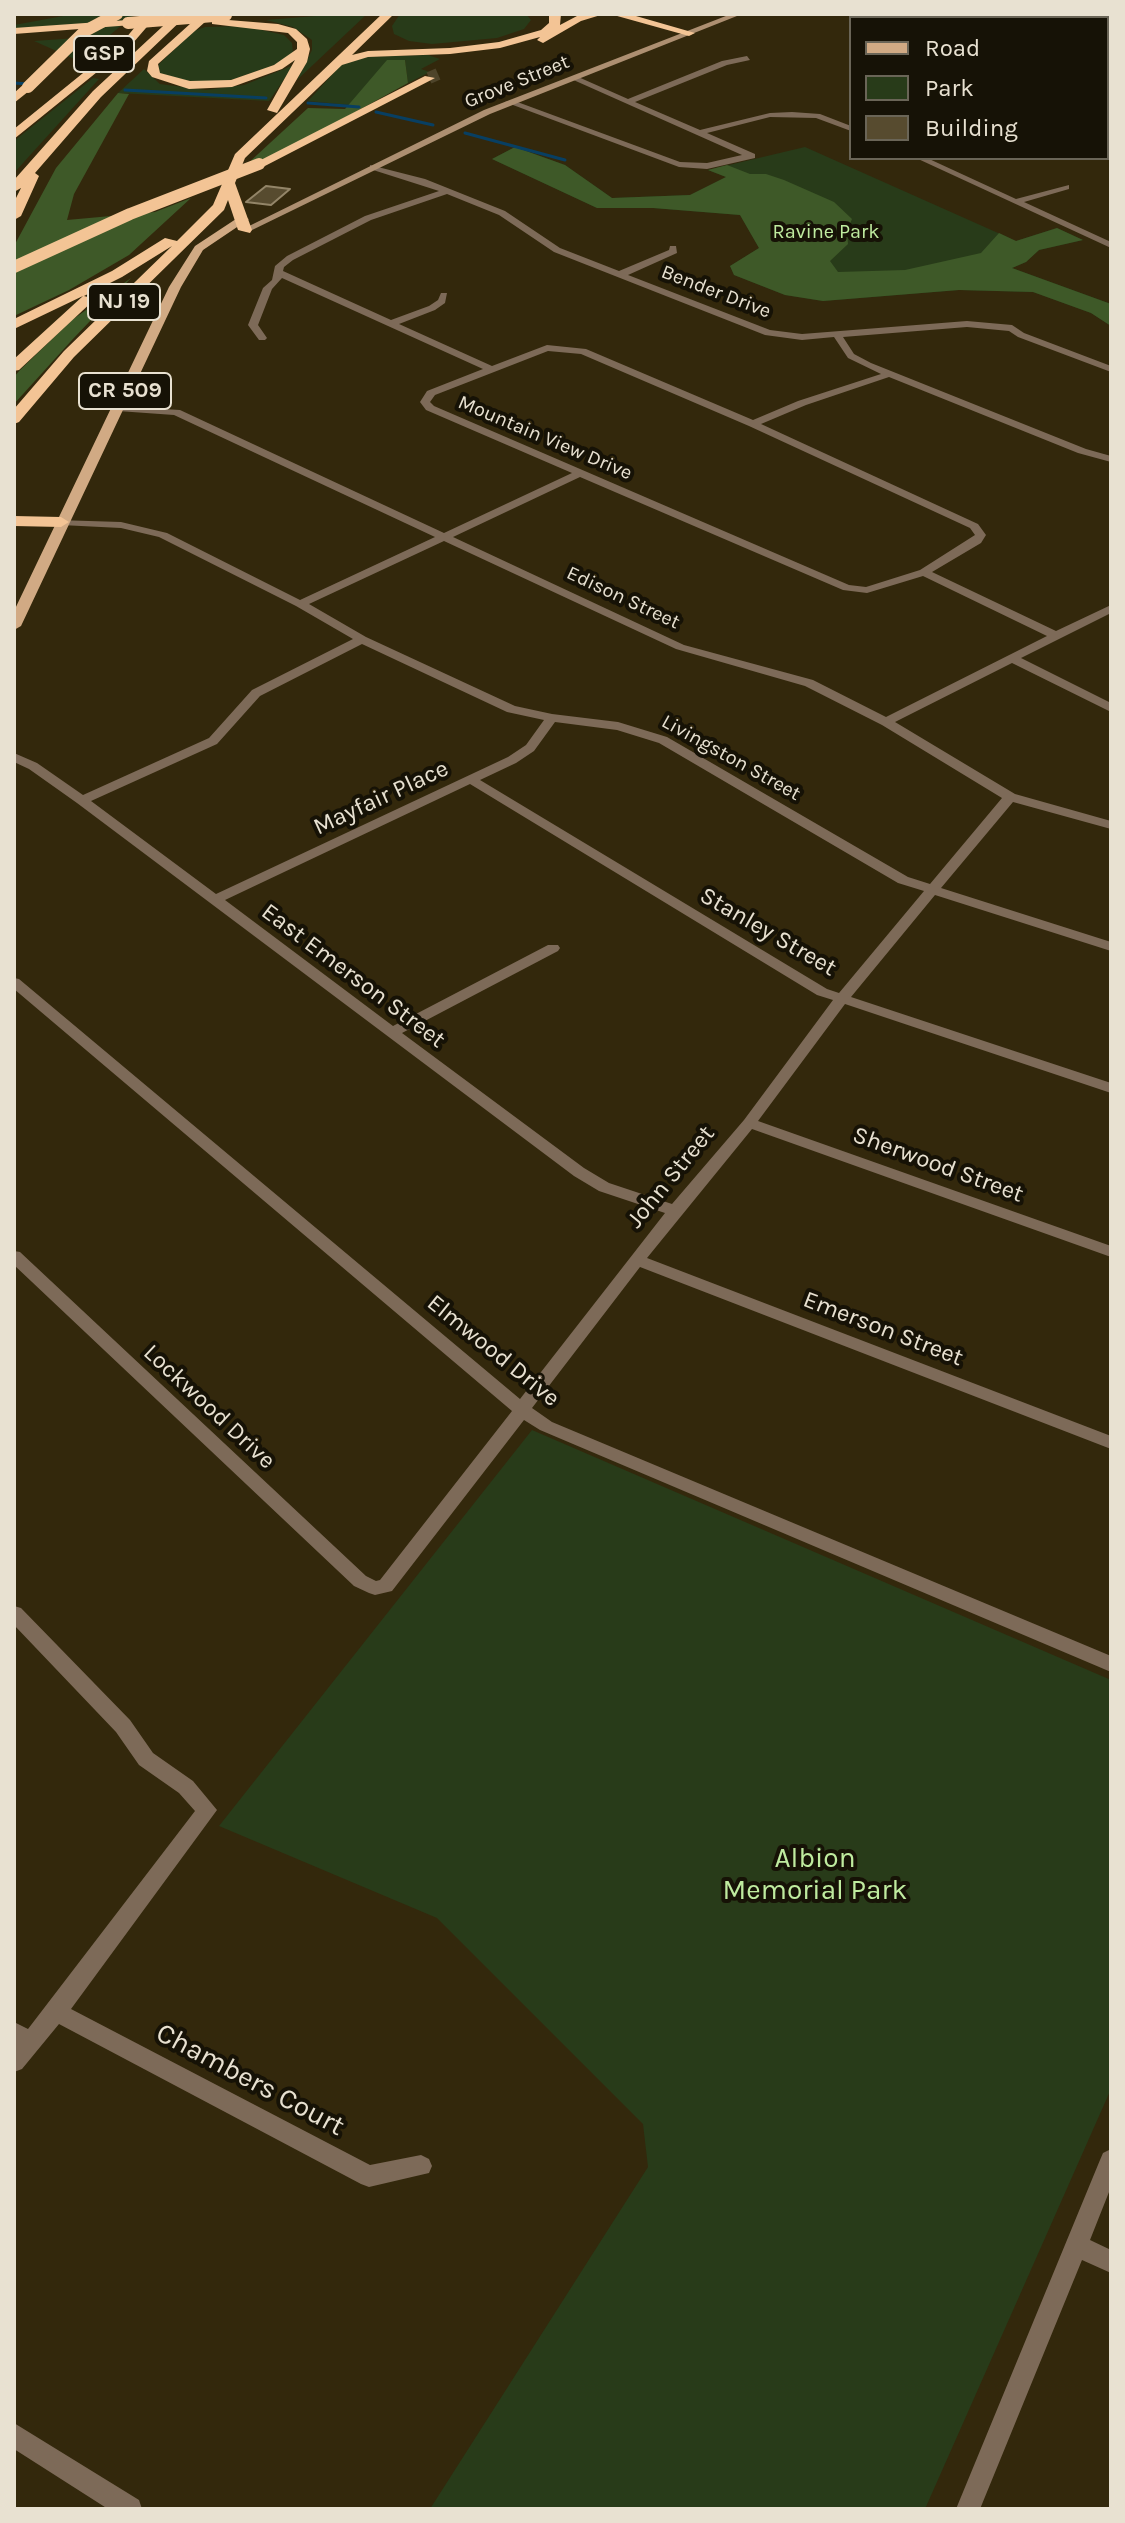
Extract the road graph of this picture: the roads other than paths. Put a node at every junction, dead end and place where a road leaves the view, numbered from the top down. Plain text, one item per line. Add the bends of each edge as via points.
1 (62, 14) edge
2 (117, 14) edge
3 (152, 14) edge
4 (182, 14) edge
5 (233, 14) edge
6 (290, 14) edge
7 (374, 14) edge
8 (390, 14) edge
9 (555, 14) edge
10 (598, 14) edge
11 (616, 14) edge
12 (738, 14) edge
13 (217, 18) edge
14 (537, 20) dead end
15 (14, 23) edge
16 (689, 33) junction
17 (14, 34) edge
18 (539, 35) junction
19 (304, 49) junction
20 (484, 57) junction
21 (747, 58) dead end
22 (471, 61) dead end
23 (337, 63) junction
24 (429, 78) tunnel mouth
25 (573, 78) junction
26 (14, 99) edge
27 (631, 101) junction
28 (509, 102) junction
29 (273, 110) junction
30 (14, 124) edge
31 (849, 128) edge
32 (703, 132) junction
33 (14, 135) edge
34 (750, 155) junction
35 (43, 156) junction
36 (760, 160) dead end
37 (925, 160) edge
38 (373, 167) junction
39 (229, 184) junction
40 (1066, 187) dead end
41 (14, 188) edge
42 (447, 191) junction
43 (1018, 201) junction
44 (14, 216) edge
45 (244, 225) junction
46 (1111, 245) edge
47 (673, 248) dead end
48 (14, 267) edge
49 (279, 273) junction
50 (117, 274) junction
51 (621, 274) junction
52 (444, 295) dead end
53 (394, 322) junction
54 (14, 325) edge
55 (836, 334) junction
56 (262, 338) dead end
57 (14, 367) edge
58 (491, 369) junction
59 (1111, 369) edge
60 (889, 374) junction
61 (118, 408) junction
62 (14, 419) edge
63 (753, 424) junction
64 (1111, 459) edge
65 (580, 473) junction
66 (14, 521) edge
67 (61, 522) junction
68 (444, 535) junction
69 (924, 572) junction
70 (300, 604) junction
71 (1111, 608) edge
72 (14, 626) edge
73 (1056, 636) junction
74 (362, 639) junction
75 (1012, 658) junction
76 (1111, 708) edge
77 (552, 718) junction
78 (886, 722) junction
79 (14, 757) edge
80 (472, 780) junction
81 (1010, 797) junction
82 (82, 800) junction
83 (1111, 825) edge
84 (930, 891) junction
85 (214, 900) junction
86 (1111, 947) edge
87 (553, 948) dead end
88 (14, 982) edge
89 (842, 998) junction
90 (393, 1032) junction
91 (1111, 1088) edge
92 (749, 1123) junction
93 (675, 1211) junction
94 (1111, 1252) edge
95 (14, 1256) edge
96 (637, 1260) junction
97 (522, 1410) junction
98 (1111, 1443) edge
99 (375, 1588) joint
100 (14, 1613) edge
101 (1111, 1664) edge
102 (56, 2012) junction
103 (22, 2037) edge
104 (14, 2062) edge
105 (1111, 2160) edge
106 (421, 2166) dead end
107 (1076, 2245) junction
108 (1111, 2262) edge
109 (14, 2435) edge
110 (130, 2509) edge
111 (968, 2509) edge

1 - 15 highway
2 - 26 highway, bridge via 85,31
3 - 30 highway, GSP
3 - 33 highway via 129,41
4 - 35 highway, GSP via 97,94
5 - 13 highway
6 - 13 highway
7 - 29 highway, NJ 19
8 - 14 highway via 391,36 429,46 479,44 525,32
8 - 23 highway, NJ 19
9 - 18 highway via 553,26
10 - 20 highway via 577,19 538,42
11 - 16 highway
12 - 16 street, Grove Street
13 - 17 highway, bridge
13 - 19 highway via 286,29 300,37
13 - 19 highway via 153,63 156,75 189,85 240,82 278,67
16 - 25 street, Grove Street
18 - 20 highway
18 - 23 highway via 475,49 368,54
19 - 29 highway
20 - 22 highway
21 - 27 street
23 - 39 highway, NJ 19 via 239,157
24 - 48 highway, bridge via 259,164
25 - 27 street
25 - 28 street, Grove Street
27 - 32 street
28 - 34 street via 687,166
28 - 38 street, Grove Street
29 - 50 highway, NJ 19 via 219,165 210,198 190,223
31 - 32 street via 817,116 792,114
32 - 34 street
34 - 36 street
35 - 41 highway, GSP
35 - 44 highway
37 - 43 street
38 - 42 street, Bender Drive
38 - 45 street, Grove Street
39 - 45 highway
39 - 62 highway, NJ 19 via 205,223 69,354
40 - 43 street
42 - 49 street via 368,218 290,258
42 - 51 street, Bender Drive via 502,213 557,250
43 - 46 street
45 - 61 main road, CR 509 via 191,261
47 - 51 street
49 - 53 street
49 - 56 street via 253,325
50 - 54 highway, NJ 19
50 - 57 highway
51 - 55 street, Bender Drive via 768,333
52 - 53 street via 432,308
53 - 58 street
55 - 59 street, Bender Drive via 967,324 1012,328
55 - 60 street via 851,356
58 - 63 street, Mountain View Drive via 547,348 571,348
58 - 65 street, Mountain View Drive via 431,393 425,402
60 - 63 street
60 - 64 street
61 - 67 main road, CR 509
61 - 68 street, Edison Street via 176,412
63 - 69 street, Mountain View Drive via 979,531 977,541
65 - 68 street
65 - 69 street, Mountain View Drive via 847,588 867,590
66 - 67 highway
67 - 70 street, Livingston Street via 121,525 163,535
67 - 72 main road, CR 509
68 - 70 street
68 - 78 street, Edison Street via 680,647 809,683
69 - 73 street
70 - 74 street, Livingston Street
71 - 73 street
73 - 75 street
74 - 77 street, Livingston Street via 511,709
74 - 82 street via 256,693 213,741
75 - 76 street
75 - 78 street
77 - 80 street, Mayfair Place via 530,748
77 - 84 street, Livingston Street via 618,726 663,740
78 - 81 street, Edison Street
79 - 82 street, East Emerson Street
80 - 85 street, Mayfair Place
80 - 89 street, Stanley Street via 822,992
81 - 83 street, Edison Street
81 - 84 street, John Street
82 - 85 street, East Emerson Street
84 - 86 street, Livingston Street
84 - 89 street, John Street
85 - 90 street, East Emerson Street
87 - 90 street
88 - 97 street, Elmwood Drive
89 - 91 street, Stanley Street
89 - 92 street, John Street
90 - 93 street, East Emerson Street via 579,1172 604,1187
92 - 93 street, John Street
92 - 94 street, Sherwood Street
93 - 96 street, John Street
95 - 99 street, Lockwood Drive via 360,1581
96 - 97 street, John Street
96 - 98 street, Emerson Street
97 - 99 street, John Street via 386,1586
97 - 101 street, Elmwood Drive via 546,1426
100 - 102 street via 123,1726 146,1759 186,1787 207,1810
102 - 103 street
102 - 106 street, Chambers Court via 369,2176
103 - 104 street
105 - 107 street
107 - 108 street
107 - 111 street
109 - 110 street

